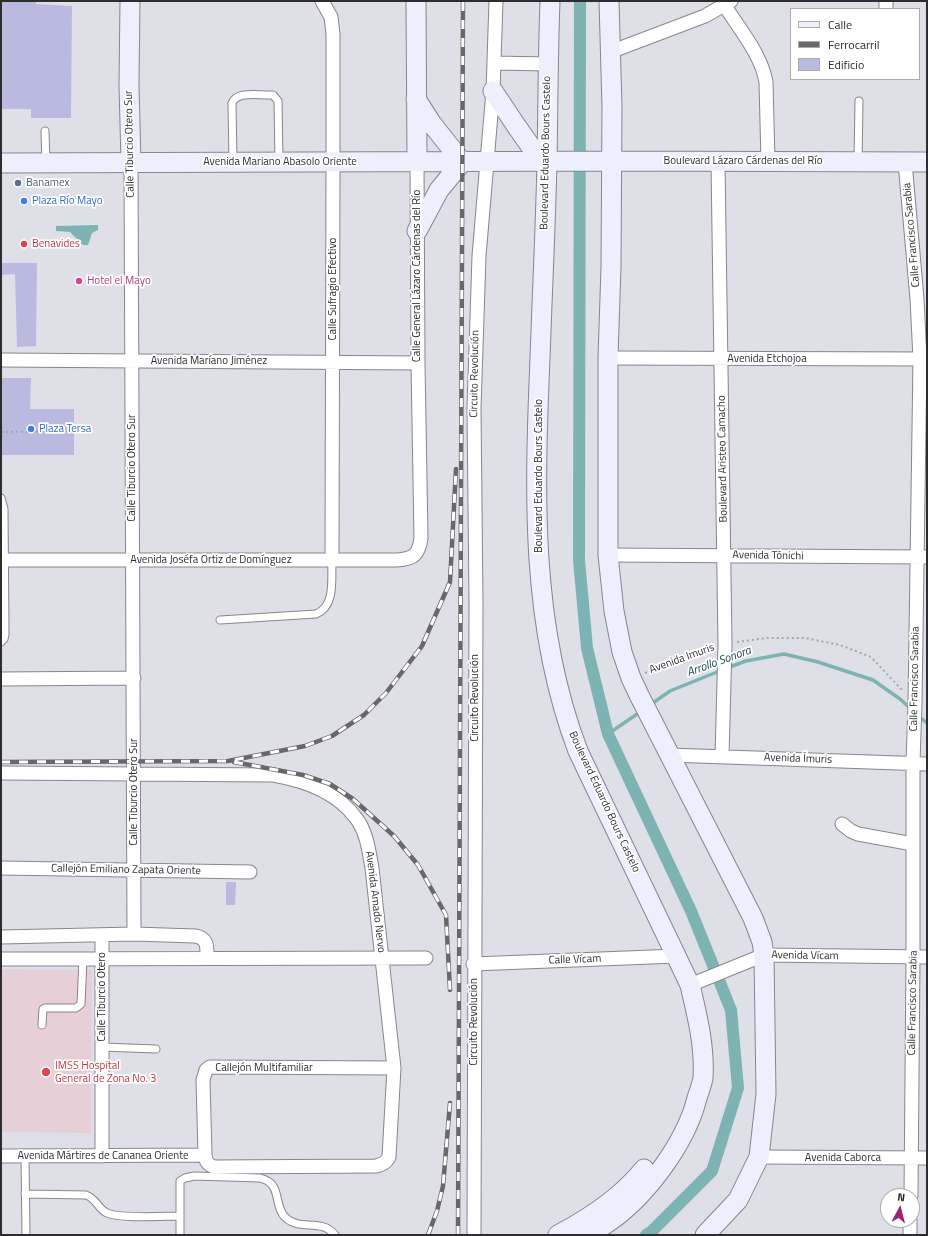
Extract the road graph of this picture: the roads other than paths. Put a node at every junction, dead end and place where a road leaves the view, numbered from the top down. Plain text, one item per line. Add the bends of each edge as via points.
1 (130, 1) edge
2 (322, 1) edge
3 (333, 1) edge
4 (416, 1) edge
5 (496, 1) edge
6 (550, 1) edge
7 (609, 1) edge
8 (728, 3) edge
9 (331, 17) junction
10 (610, 52) junction
11 (494, 63) junction
12 (548, 64) junction
13 (493, 91) junction
14 (416, 99) junction
15 (859, 101) dead end
16 (45, 131) dead end
17 (417, 161) junction
18 (549, 161) junction
19 (607, 161) junction
20 (233, 162) junction
21 (279, 162) junction
22 (333, 162) junction
23 (462, 162) junction
24 (486, 162) junction
25 (718, 162) junction
26 (768, 162) junction
27 (858, 162) junction
28 (906, 162) junction
29 (927, 162) edge
30 (1, 163) edge
31 (46, 163) junction
32 (131, 163) junction
33 (417, 231) junction
34 (608, 358) junction
35 (721, 359) junction
36 (924, 359) edge
37 (1, 360) edge
38 (132, 361) junction
39 (332, 362) junction
40 (418, 363) junction
41 (1, 498) edge
42 (418, 551) joint
43 (608, 555) junction
44 (724, 555) junction
45 (922, 557) edge
46 (3, 560) edge
47 (133, 560) junction
48 (332, 560) junction
49 (3, 599) edge
50 (220, 620) dead end
51 (1, 642) edge
52 (1, 678) edge
53 (134, 678) junction
54 (921, 704) edge
55 (669, 755) junction
56 (722, 757) junction
57 (913, 763) junction
58 (927, 764) edge
59 (1, 773) edge
60 (134, 774) junction
61 (842, 824) dead end
62 (913, 844) junction
63 (1, 868) edge
64 (134, 870) junction
65 (250, 872) dead end
66 (134, 934) junction
67 (102, 935) junction
68 (1, 937) edge
69 (677, 956) junction
70 (761, 956) junction
71 (913, 957) junction
72 (927, 957) edge
73 (102, 958) junction
74 (207, 958) junction
75 (382, 958) junction
76 (426, 958) dead end
77 (1, 959) edge
78 (83, 959) junction
79 (474, 964) junction
80 (693, 984) junction
81 (42, 1025) dead end
82 (102, 1047) junction
83 (156, 1048) dead end
84 (703, 1053) junction
85 (394, 1068) junction
86 (1, 1156) edge
87 (25, 1156) junction
88 (102, 1156) junction
89 (759, 1157) junction
90 (911, 1158) junction
91 (927, 1158) edge
92 (207, 1160) junction
93 (387, 1162) joint
94 (911, 1188) edge
95 (25, 1194) junction
96 (738, 1200) junction
97 (180, 1216) junction
98 (26, 1235) edge
99 (180, 1235) edge
100 (335, 1235) edge
101 (474, 1235) edge
102 (558, 1235) edge
103 (585, 1235) edge
104 (705, 1235) edge
105 (715, 1235) edge

1 - 32 main road, Calle Tiburcio Otero Sur
2 - 9 street, Calle Sufragio Efectivo
3 - 9 street, Calle Sufragio Efectivo
4 - 14 main road, Calle General Lázaro Cárdenas del Río
5 - 11 street, Circuito Revolución
6 - 12 main road, Boulevard Eduardo Bours Castelo
7 - 10 main road
8 - 10 street via 700,18
8 - 26 street via 765,72
9 - 22 street, Calle Sufragio Efectivo
10 - 19 main road via 612,107
11 - 12 street
11 - 13 street, Circuito Revolución
12 - 18 main road, Boulevard Eduardo Bours Castelo
13 - 18 main road via 517,127
13 - 24 street, Circuito Revolución
14 - 17 main road, Calle General Lázaro Cárdenas del Río
14 - 23 main road
15 - 27 lane
16 - 31 lane
17 - 22 main road, Avenida Mariano Abasolo Oriente
17 - 23 main road, Avenida Mariano Abasolo Oriente
17 - 33 street, Calle General Lázaro Cárdenas del Río
18 - 19 main road, Boulevard Lázaro Cárdenas del Río
18 - 24 main road, Avenida Mariano Abasolo Oriente
18 - 69 main road, Boulevard Eduardo Bours Castelo via 536,513 539,569 547,634 557,688 578,751
19 - 25 main road, Boulevard Lázaro Cárdenas del Río
19 - 34 main road
20 - 21 main road, Avenida Mariano Abasolo Oriente
20 - 21 lane via 234,99 239,95 269,94 276,98 279,105
20 - 32 main road, Avenida Mariano Abasolo Oriente
21 - 22 main road, Avenida Mariano Abasolo Oriente
22 - 39 street, Calle Sufragio Efectivo
23 - 24 main road, Avenida Mariano Abasolo Oriente
23 - 33 main road via 439,190
24 - 79 street, Circuito Revolución via 479,256 474,408
25 - 26 main road, Boulevard Lázaro Cárdenas del Río
25 - 35 street, Boulevard Aristeo Camacho
26 - 27 main road, Boulevard Lázaro Cárdenas del Río
27 - 28 main road, Boulevard Lázaro Cárdenas del Río
28 - 29 main road, Boulevard Lázaro Cárdenas del Río
28 - 36 street, Calle Francisco Sarabia
30 - 31 main road, Avenida Mariano Abasolo Oriente
31 - 32 main road, Avenida Mariano Abasolo Oriente
32 - 38 street, Calle Tiburcio Otero Sur
33 - 40 street, Calle General Lázaro Cárdenas del Río
34 - 35 street, Avenida Etchojoa
34 - 43 main road
35 - 36 street, Avenida Etchojoa
35 - 44 street, Boulevard Aristeo Camacho
36 - 45 street, Calle Francisco Sarabia
37 - 38 street, Avenida Maríano Jiménez
38 - 39 street, Avenida Maríano Jiménez
38 - 47 street, Calle Tiburcio Otero Sur
39 - 40 street, Avenida Maríano Jiménez
39 - 48 street, Calle Sufragio Efectivo
40 - 42 street, Calle General Lázaro Cárdenas del Río via 421,538
41 - 46 lane via 4,509
42 - 48 street, Avenida Joséfa Ortiz de Domínguez via 406,559
43 - 44 street, Avenida Tónichi
43 - 55 main road via 616,626 622,652 631,678
44 - 45 street, Avenida Tónichi
44 - 56 street, Boulevard Aristeo Camacho
45 - 54 street, Calle Francisco Sarabia
46 - 47 street, Avenida Joséfa Ortiz de Domínguez
46 - 49 lane
47 - 48 street, Avenida Joséfa Ortiz de Domínguez
47 - 53 street, Calle Tiburcio Otero Sur
48 - 50 lane via 330,600 323,611 316,614
49 - 51 lane via 5,634
52 - 53 street
53 - 60 street, Calle Tiburcio Otero Sur
54 - 57 street, Calle Francisco Sarabia
55 - 56 street, Avenida Ímuris
55 - 70 main road via 753,918 762,942
56 - 57 street, Avenida Ímuris
57 - 58 street, Avenida Ímuris
57 - 62 street, Calle Francisco Sarabia
59 - 60 street, Avenida Amado Nervo
60 - 64 street, Calle Tiburcio Otero Sur
60 - 75 street, Avenida Amado Nervo via 288,778 320,789 345,806 356,818 369,848
61 - 62 street via 851,832 858,834
62 - 71 street, Calle Francisco Sarabia
63 - 64 street, Callejón Emiliano Zapata Oriente
64 - 65 street, Callejón Emiliano Zapata Oriente
64 - 66 street, Calle Tiburcio Otero Sur
66 - 67 street
66 - 74 street via 201,937 207,945
67 - 68 street
67 - 73 street, Calle Tiburcio Otero
69 - 79 street, Calle Vícam
69 - 80 main road, Boulevard Eduardo Bours Castelo
70 - 71 street, Avenida Vícam
70 - 80 street, Avenida Vícam
70 - 89 main road via 766,1094
71 - 72 street, Avenida Vícam
71 - 90 street, Calle Francisco Sarabia
73 - 74 street
73 - 78 street
73 - 82 street, Calle Tiburcio Otero
74 - 75 street
75 - 76 street
75 - 85 street, Avenida Amado Nervo
77 - 78 street
78 - 81 lane via 81,1004 76,1008 43,1009
79 - 101 street, Circuito Revolución
80 - 84 main road, Boulevard Eduardo Bours Castelo
82 - 83 lane
82 - 88 street, Calle Tiburcio Otero
84 - 102 main road via 678,1121 663,1146 633,1183 611,1203
84 - 103 main road, Boulevard Eduardo Bours Castelo via 702,1079 696,1105 683,1137 634,1201 605,1225
85 - 92 street, Callejón Multifamiliar via 210,1068 206,1070 203,1080
85 - 93 street, Avenida Amado Nervo via 390,1152
86 - 87 street, Avenida Mártires de Cananea Oriente
87 - 88 street, Avenida Mártires de Cananea Oriente
87 - 95 lane
88 - 92 street, Avenida Mártires de Cananea Oriente
89 - 90 street, Avenida Caborca
89 - 96 main road
90 - 91 street, Avenida Caborca
90 - 94 street, Calle Francisco Sarabia
92 - 93 street, Avenida Mártires de Cananea Oriente via 214,1167 376,1166
95 - 97 lane via 91,1196 104,1212 115,1215
95 - 98 lane
96 - 104 main road
96 - 105 main road
97 - 99 lane
97 - 100 lane via 180,1181 185,1178 260,1178 275,1188 278,1204 284,1217 289,1221 304,1226 326,1227

